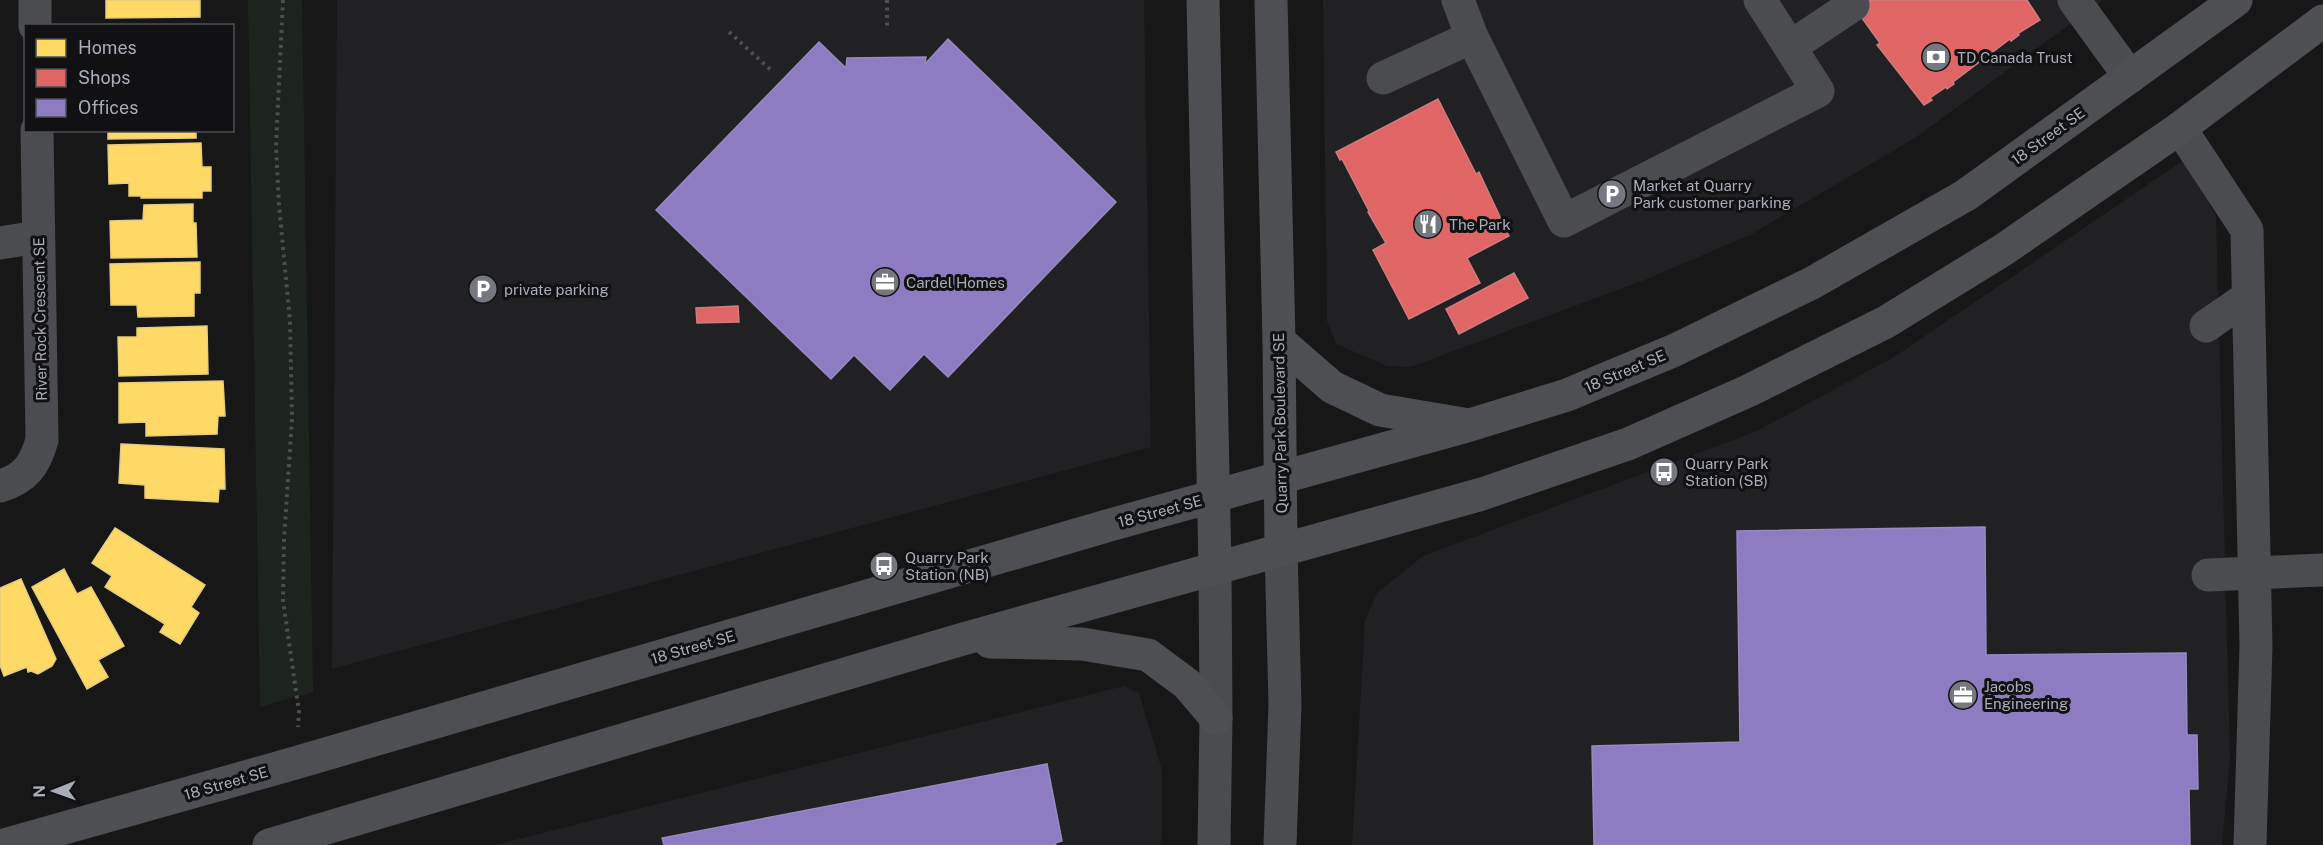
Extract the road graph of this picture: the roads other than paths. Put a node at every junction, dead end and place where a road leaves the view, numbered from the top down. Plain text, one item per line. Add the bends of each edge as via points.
1 (35, 0) edge
2 (1203, 0) edge
3 (1271, 0) edge
4 (1458, 0) edge
5 (1760, 0) edge
6 (2074, 0) edge
7 (2236, 0) edge
8 (1853, 5) dead end
9 (2323, 21) edge
10 (35, 24) edge
11 (1472, 37) junction
12 (1790, 47) junction
13 (2130, 77) junction
14 (1383, 78) dead end
15 (2180, 128) junction
16 (37, 132) edge
17 (38, 237) junction
18 (0, 243) edge
19 (2248, 297) junction
20 (2206, 326) dead end
21 (1279, 341) junction
22 (1470, 425) junction
23 (1281, 479) junction
24 (0, 486) edge
25 (1214, 496) junction
26 (1281, 549) junction
27 (1215, 568) junction
28 (2323, 570) edge
29 (2254, 573) junction
30 (2208, 575) dead end
31 (956, 641) junction
32 (1216, 717) junction
33 (4, 845) edge
34 (269, 845) edge
35 (1214, 845) edge
36 (1280, 845) edge
37 (2250, 845) edge

1 - 10 street
2 - 25 main road
3 - 21 main road, Quarry Park Boulevard SE
4 - 11 street
5 - 12 street
6 - 13 street
7 - 13 main road, 18 Street SE
8 - 12 street
9 - 15 main road
11 - 12 street via 1564,220 1818,91
11 - 14 street
13 - 22 main road, 18 Street SE via 1966,195 1812,283 1675,350 1568,395
15 - 19 street via 2247,230
15 - 26 main road via 2003,250 1886,322 1748,391 1628,444 1482,494
16 - 17 street, River Rock Crescent SE
17 - 18 street
17 - 24 street, River Rock Crescent SE via 42,440 29,471
19 - 20 street
19 - 29 street
21 - 22 main road via 1332,387 1380,410
21 - 23 main road, Quarry Park Boulevard SE
22 - 23 main road, 18 Street SE
23 - 25 main road, 18 Street SE
23 - 26 main road, Quarry Park Boulevard SE
25 - 27 main road
25 - 33 main road, 18 Street SE
26 - 27 main road
26 - 36 street, Quarry Park Boulevard SE via 1285,705
27 - 31 main road
27 - 32 street
28 - 29 street
29 - 30 street
29 - 37 street via 2256,646
31 - 32 main road via 1082,644 1148,656 1187,684
31 - 34 main road
32 - 35 street

